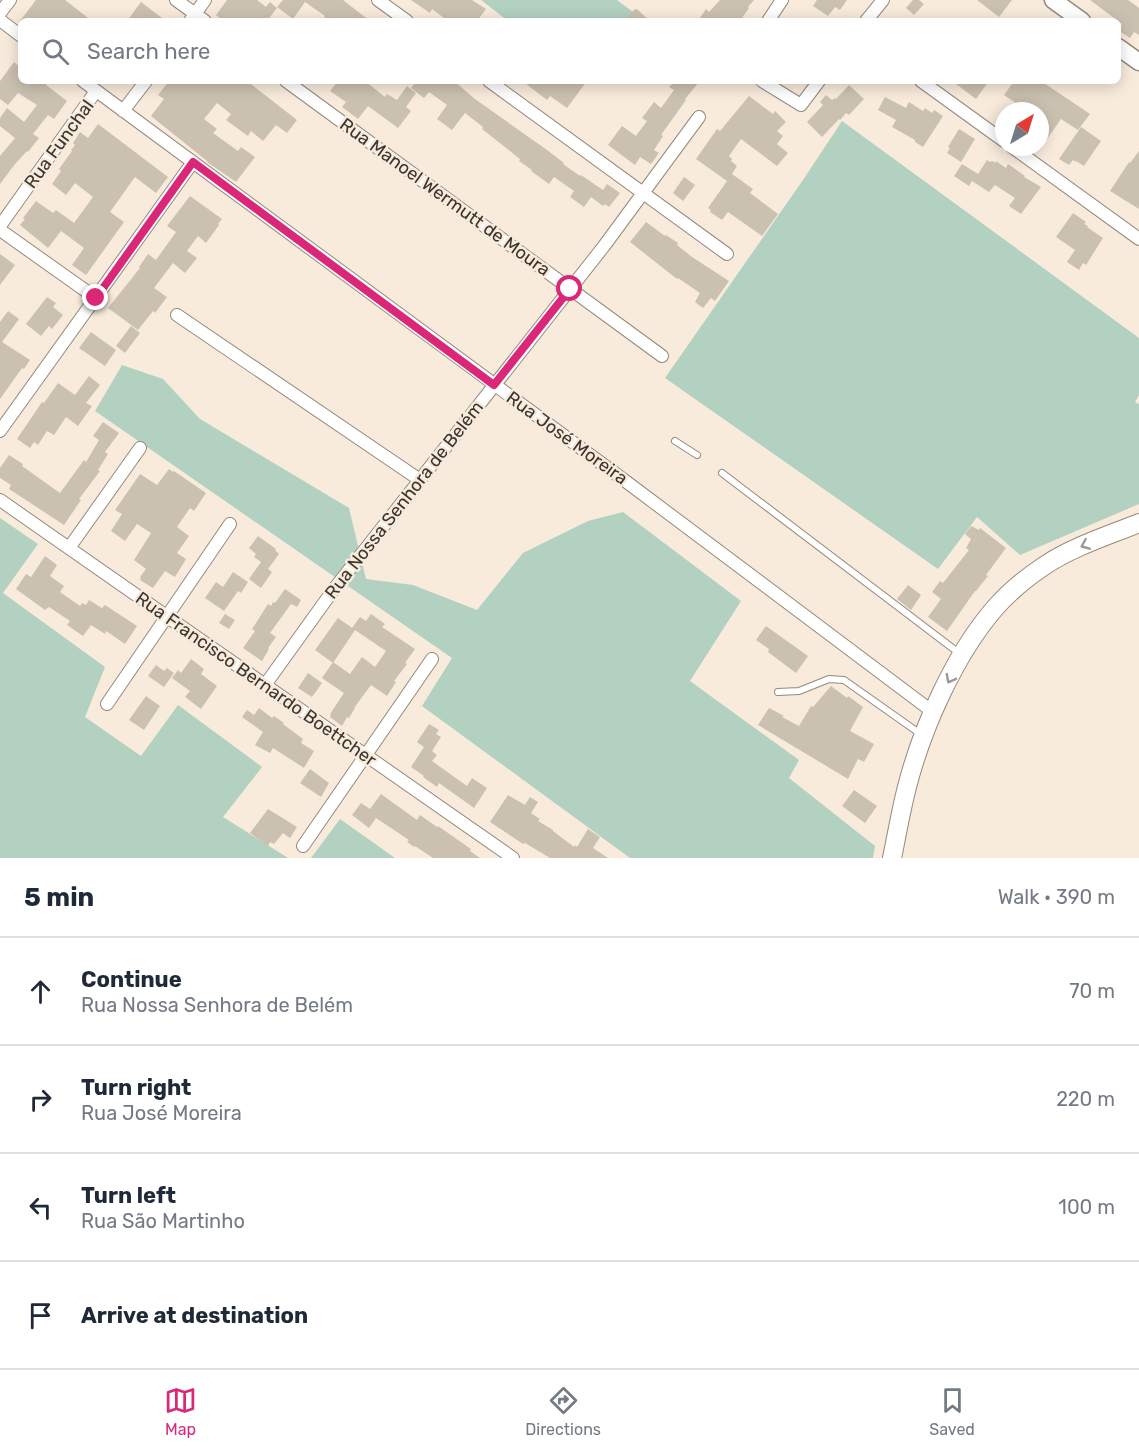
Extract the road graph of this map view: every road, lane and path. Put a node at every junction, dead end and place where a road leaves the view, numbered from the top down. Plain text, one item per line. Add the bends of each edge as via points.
1 (10, 0) edge
2 (176, 0) edge
3 (205, 0) edge
4 (378, 0) edge
5 (782, 0) edge
6 (883, 0) edge
7 (1053, 0) edge
8 (0, 13) edge
9 (195, 18) edge
10 (196, 18) edge
11 (403, 18) edge
12 (770, 18) edge
13 (868, 18) edge
14 (1078, 18) edge
15 (0, 20) edge
16 (18, 34) edge
17 (1121, 48) edge
18 (1139, 62) edge
19 (86, 84) edge
20 (144, 84) edge
21 (290, 84) edge
22 (493, 84) edge
23 (767, 84) edge
24 (817, 84) edge
25 (925, 84) edge
26 (96, 91) junction
27 (123, 111) junction
28 (699, 117) dead end
29 (995, 134) edge
30 (1024, 156) edge
31 (193, 162) junction
32 (643, 193) junction
33 (0, 228) edge
34 (1139, 239) edge
35 (727, 254) dead end
36 (570, 289) junction
37 (96, 298) junction
38 (177, 315) dead end
39 (662, 356) dead end
40 (494, 385) junction
41 (0, 431) edge
42 (675, 441) dead end
43 (140, 448) dead end
44 (697, 455) dead end
45 (722, 473) dead end
46 (420, 480) junction
47 (0, 500) edge
48 (1139, 523) edge
49 (230, 524) dead end
50 (69, 548) junction
51 (167, 617) junction
52 (962, 655) junction
53 (432, 659) dead end
54 (266, 685) junction
55 (778, 692) dead end
56 (107, 704) dead end
57 (933, 712) junction
58 (924, 736) junction
59 (365, 755) junction
60 (303, 846) dead end
61 (513, 858) edge
62 (892, 858) edge

1 - 8 street
2 - 9 street
3 - 10 street
4 - 11 street
5 - 12 street
6 - 13 street
7 - 14 main road
15 - 16 street
17 - 18 main road
19 - 26 street, Rua José Moreira
20 - 27 street
21 - 36 street, Rua Manoel Wermutt de Moura
22 - 32 street
23 - 24 street via 801,105
25 - 29 street
26 - 27 street, Rua José Moreira
26 - 33 street, Rua Funchal
27 - 31 street, Rua José Moreira
28 - 32 street, Rua Nossa Senhora de Belém
30 - 34 street
31 - 37 street
31 - 40 street, Rua José Moreira
32 - 35 street
32 - 36 street, Rua Nossa Senhora de Belém
33 - 37 street
36 - 39 street, Rua Manoel Wermutt de Moura
36 - 40 street, Rua Nossa Senhora de Belém
37 - 41 street
38 - 46 street
40 - 46 street, Rua Nossa Senhora de Belém
40 - 57 street, Rua José Moreira
42 - 44 lane
43 - 50 street
45 - 52 lane
46 - 54 street, Rua Nossa Senhora de Belém via 334,589
47 - 50 street, Rua Francisco Bernardo Boettcher
48 -> 52 main road via 1068,552 1036,572 995,608
49 - 51 street
50 - 51 street, Rua Francisco Bernardo Boettcher
51 - 54 street, Rua Francisco Bernardo Boettcher
51 - 56 street
52 -> 57 main road
53 - 59 street
54 - 59 street, Rua Francisco Bernardo Boettcher
55 - 58 lane via 800,691 829,679 844,680
57 - 58 main road
58 - 62 main road via 907,787
59 - 60 street
59 - 61 street, Rua Francisco Bernardo Boettcher

